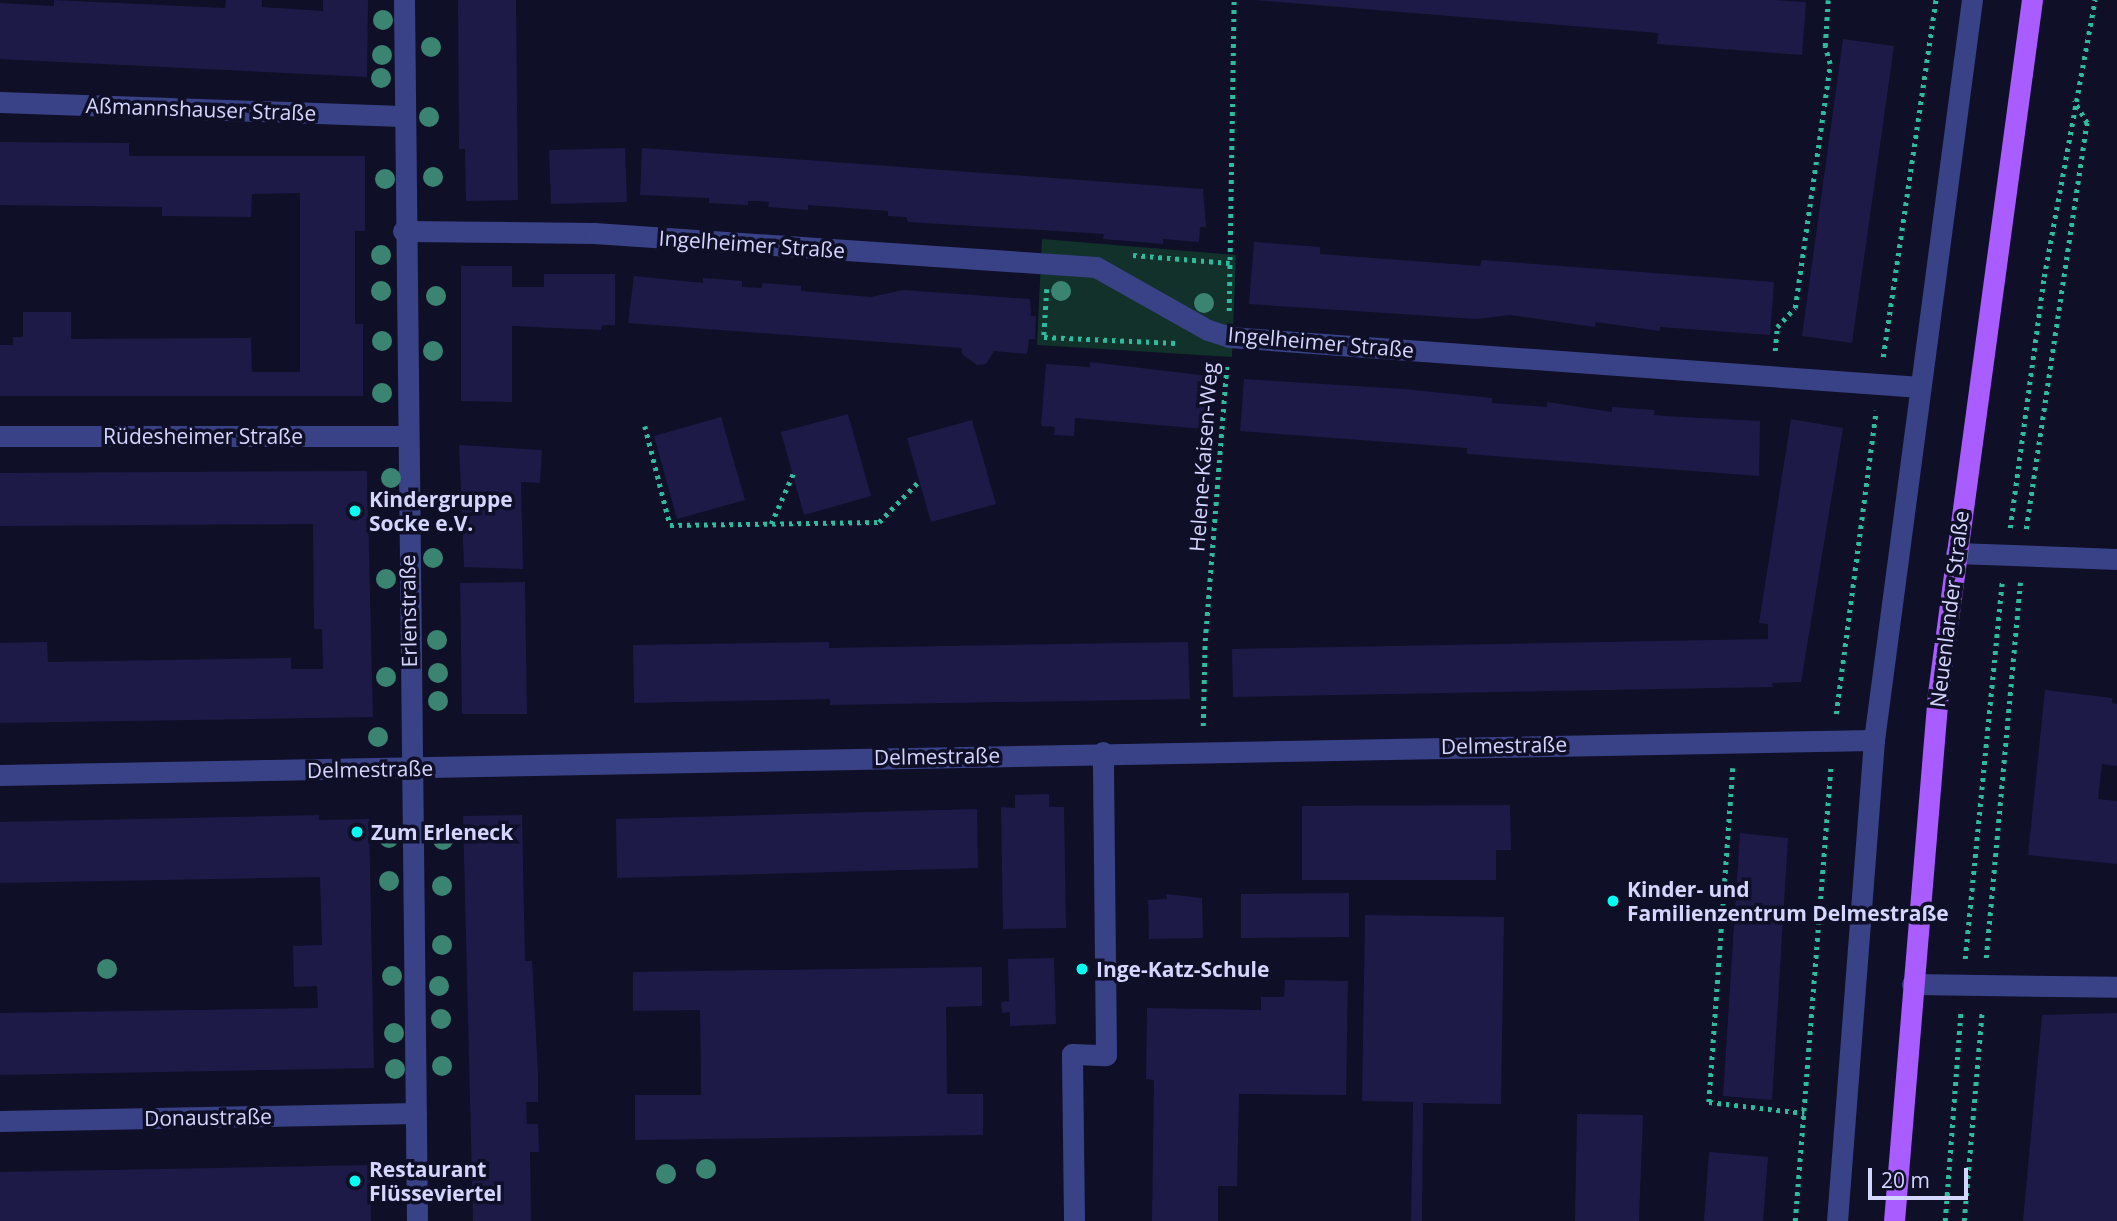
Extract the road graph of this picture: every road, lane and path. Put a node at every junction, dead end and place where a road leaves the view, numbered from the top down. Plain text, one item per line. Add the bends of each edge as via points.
1 (404, 0) edge
2 (1234, 0) edge
3 (1828, 0) edge
4 (1936, 0) edge
5 (1972, 0) edge
6 (2032, 0) edge
7 (2095, 0) edge
8 (2074, 100) junction
9 (0, 102) edge
10 (402, 116) junction
11 (404, 231) junction
12 (1230, 263) junction
13 (1048, 264) junction
14 (1096, 267) junction
15 (1229, 337) junction
16 (1182, 342) dead end
17 (1772, 376) junction
18 (1880, 384) junction
19 (1920, 387) junction
20 (645, 426) dead end
21 (0, 436) edge
22 (406, 436) junction
23 (793, 474) dead end
24 (919, 481) dead end
25 (771, 524) junction
26 (1956, 553) junction
27 (2015, 555) junction
28 (2117, 559) edge
29 (1834, 740) junction
30 (1874, 740) junction
31 (1735, 741) junction
32 (1203, 749) junction
33 (1103, 752) junction
34 (411, 769) junction
35 (0, 775) edge
36 (1912, 984) junction
37 (1974, 984) junction
38 (2117, 987) edge
39 (416, 1113) junction
40 (1804, 1113) junction
41 (0, 1121) edge
42 (417, 1221) edge
43 (1074, 1221) edge
44 (1795, 1221) edge
45 (1838, 1221) edge
46 (1895, 1221) edge
47 (1945, 1221) edge
48 (1964, 1221) edge

1 - 10 street, Erlenstraße
2 - 12 path, Helene-Kaisen-Weg
3 - 17 path via 1825,46 1830,64 1795,308 1777,327
4 - 18 path
5 - 19 street
6 - 26 main road, Neuenlander Straße
7 - 8 path
8 - 27 path
8 - 27 path via 2087,123
9 - 10 street, Aßmannshauser Straße
10 - 11 street, Erlenstraße
11 - 13 street, Ingelheimer Straße via 594,233
11 - 22 street, Erlenstraße
12 - 14 path via 1112,254
12 - 15 path, Helene-Kaisen-Weg
13 - 14 street, Ingelheimer Straße
13 - 16 path via 1044,337 1159,345
14 - 15 street, Ingelheimer Straße via 1208,330
15 - 17 street, Ingelheimer Straße
15 - 32 path, Helene-Kaisen-Weg via 1205,642
17 - 18 street, Ingelheimer Straße
18 - 19 street, Ingelheimer Straße
18 - 29 path
19 - 30 street
20 - 25 path via 670,525
21 - 22 street, Rüdesheimer Straße
22 - 34 street, Erlenstraße
23 - 25 path
24 - 25 path via 879,522
26 - 27 street
26 - 36 main road, Neuenlander Straße via 1938,693
27 - 28 street
27 - 37 path
27 - 37 path via 1977,810
29 - 30 street, Delmestraße
29 - 31 street, Delmestraße
29 - 40 path
30 - 45 street
31 - 32 street, Delmestraße
31 - 40 path via 1709,1102
32 - 33 street, Delmestraße
33 - 34 street, Delmestraße
33 - 43 street via 1106,1055 1072,1054
34 - 35 street, Delmestraße
34 - 39 street, Erlenstraße
36 - 37 street
36 - 46 main road, Neuenlander Straße
37 - 38 street
37 - 47 path
37 - 48 path
39 - 41 street, Donaustraße
39 - 42 street, Erlenstraße
40 - 44 path

